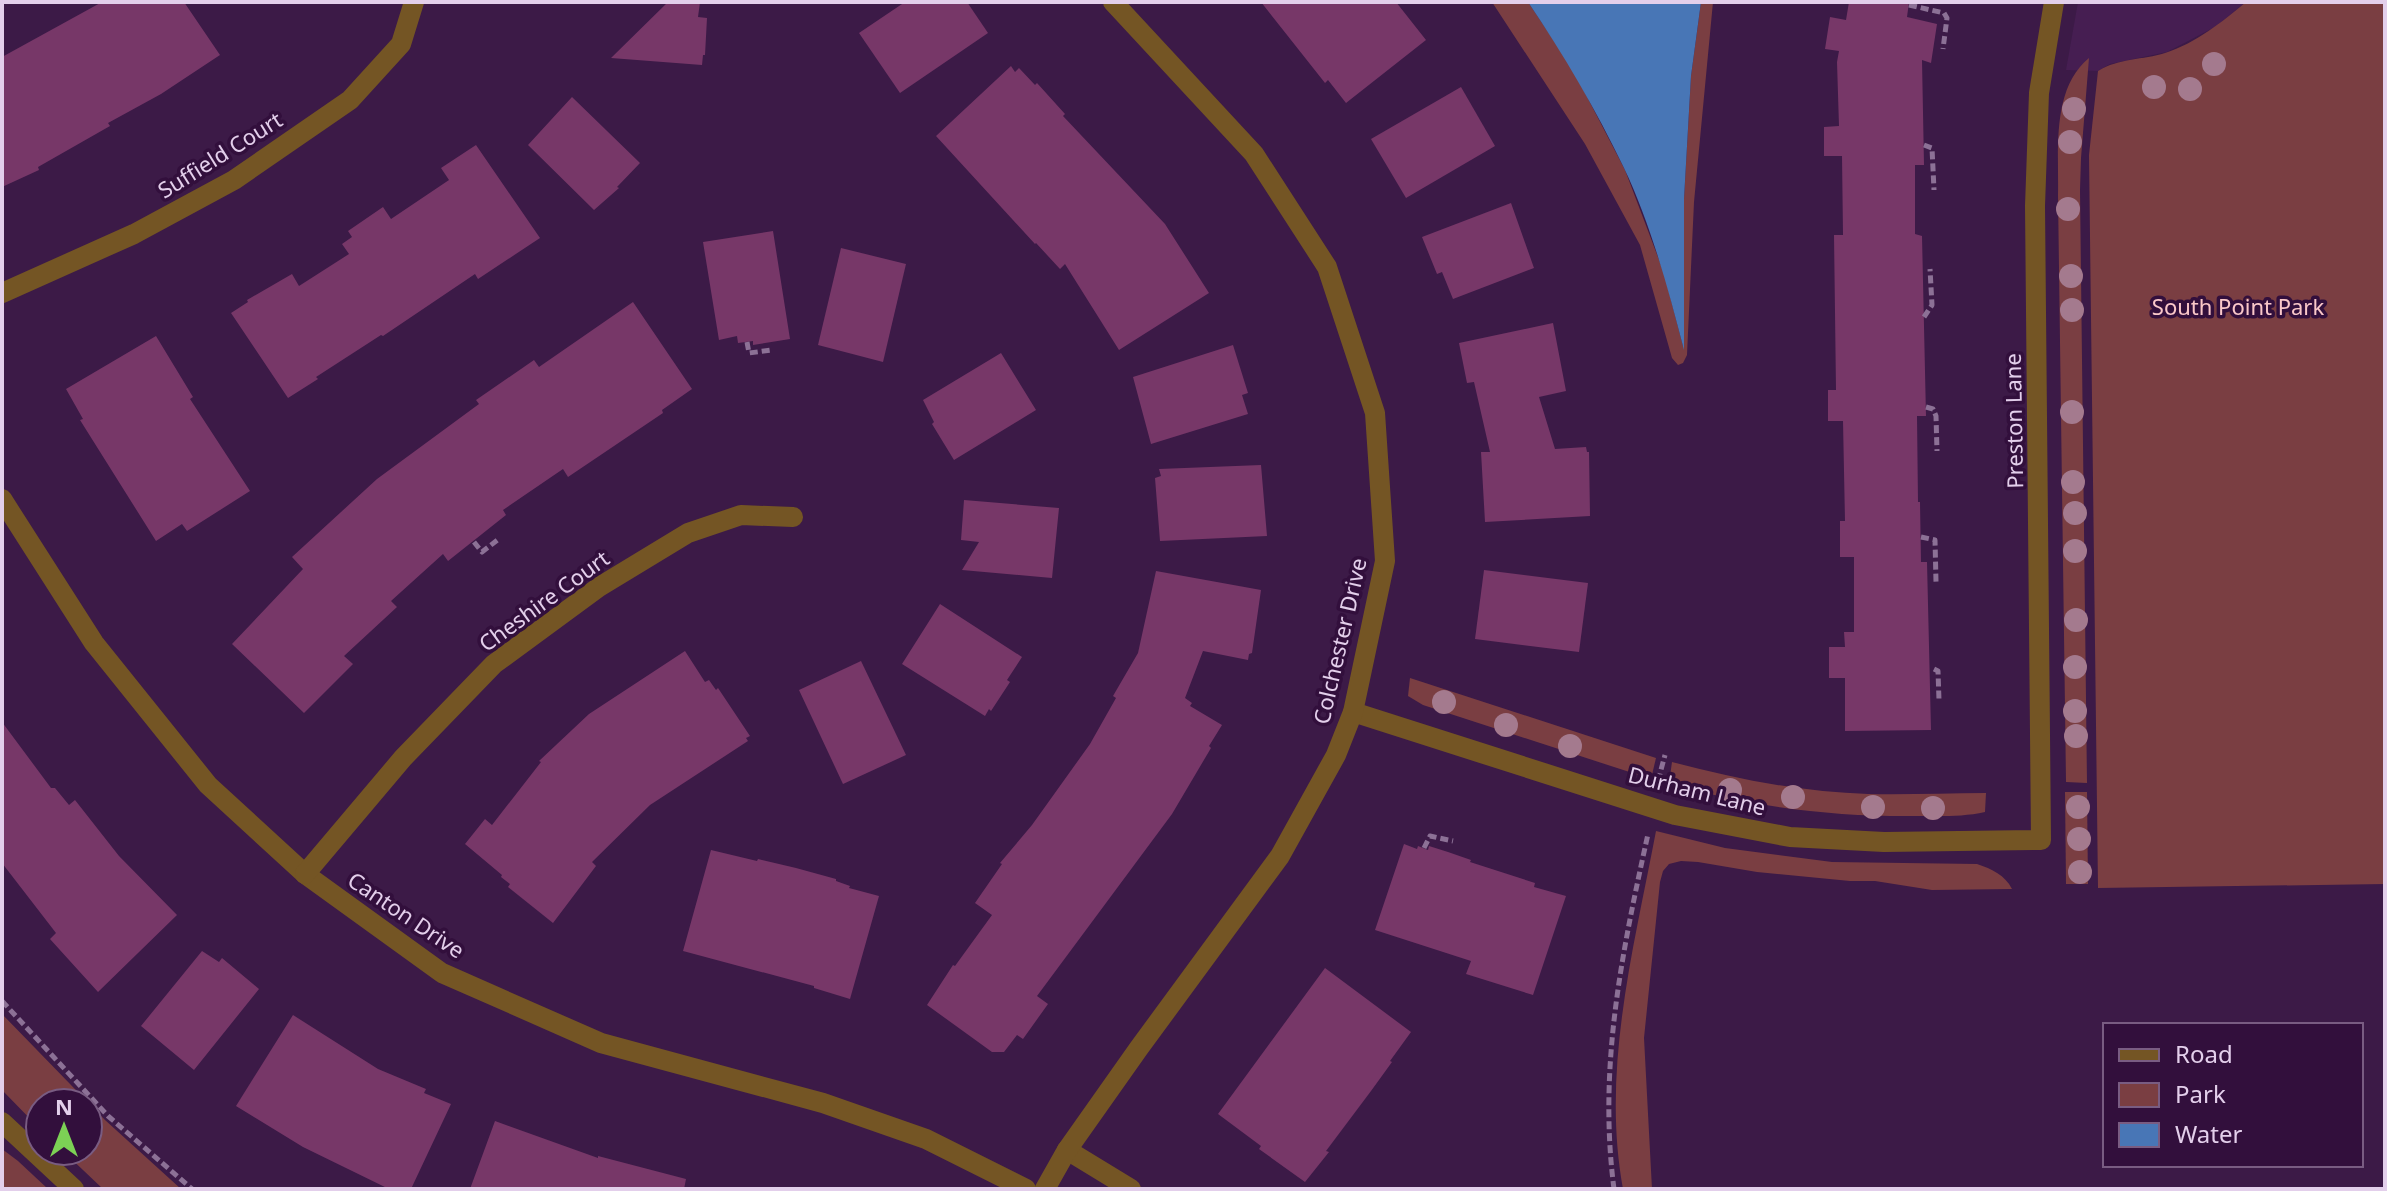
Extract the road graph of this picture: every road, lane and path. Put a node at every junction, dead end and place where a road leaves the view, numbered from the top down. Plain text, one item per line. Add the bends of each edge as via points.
1 (414, 2) edge
2 (1113, 2) edge
3 (2054, 2) edge
4 (1909, 5) dead end
5 (1943, 49) dead end
6 (1924, 145) dead end
7 (1934, 190) dead end
8 (1930, 269) dead end
9 (2, 293) edge
10 (1924, 317) dead end
11 (747, 342) dead end
12 (772, 350) dead end
13 (1926, 407) dead end
14 (1937, 451) dead end
15 (2, 499) edge
16 (793, 517) dead end
17 (1921, 537) dead end
18 (500, 538) dead end
19 (474, 542) dead end
20 (1936, 582) dead end
21 (1934, 669) dead end
22 (1939, 700) dead end
23 (1353, 712) junction
24 (1665, 755) dead end
25 (1659, 780) dead end
26 (1648, 832) dead end
27 (2041, 840) joint
28 (1453, 841) dead end
29 (1424, 848) dead end
30 (305, 874) junction
31 (2, 1001) edge
32 (2, 1122) edge
33 (1067, 1150) junction
34 (74, 1189) edge
35 (192, 1189) edge
36 (1026, 1189) edge
37 (1045, 1189) edge
38 (1131, 1189) edge
39 (1614, 1189) edge

1 - 9 street, Suffield Court via 401,44 350,100 234,180 134,234
2 - 23 street, Colchester Drive via 1254,154 1327,267 1375,413 1385,561
3 - 27 street, Preston Lane via 2039,93 2035,206
4 - 5 path via 1944,13
6 - 7 path via 1932,148
8 - 10 path via 1932,305
11 - 12 path via 749,353
13 - 14 path via 1936,416
15 - 30 street, Canton Drive via 103,655 208,785
16 - 30 street, Cheshire Court via 741,515 688,533 599,587 494,664 403,758
17 - 20 path via 1935,540
18 - 19 path via 482,552
21 - 22 path
23 - 27 street, Durham Lane via 1675,815 1790,837
23 - 33 street, Colchester Drive via 1336,755 1280,856
24 - 25 path
26 - 39 path via 1611,1030 1608,1137
28 - 29 path via 1430,836
30 - 36 street, Canton Drive via 442,973 601,1043 851,1113 926,1139
31 - 35 path via 108,1116
32 - 34 street
33 - 37 street, Colchester Drive
33 - 38 street

